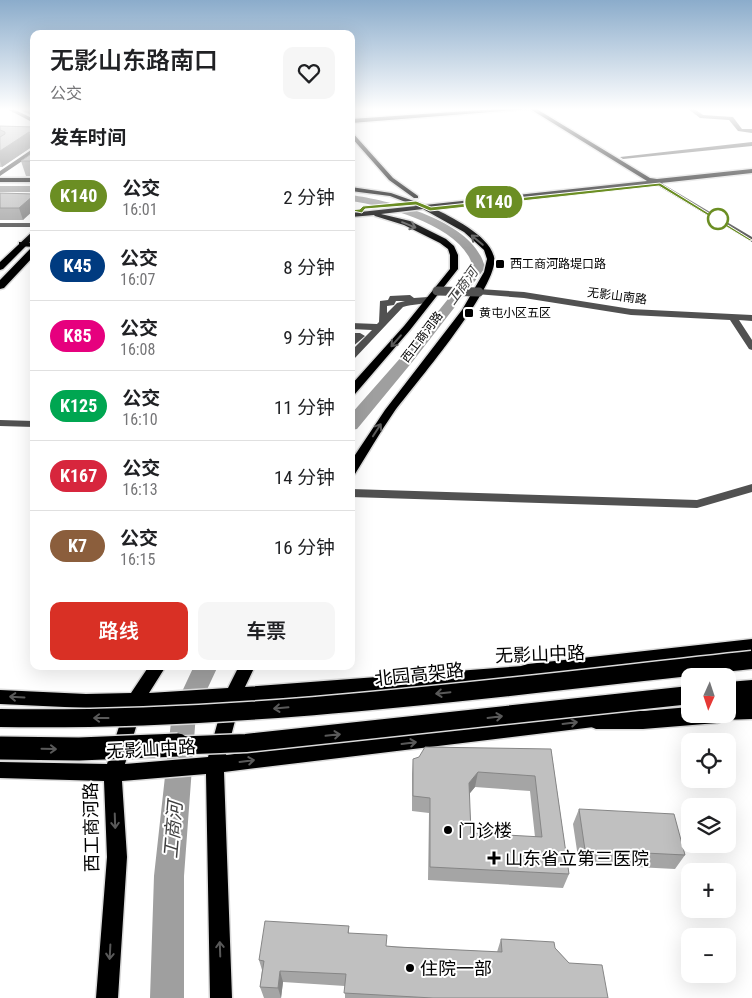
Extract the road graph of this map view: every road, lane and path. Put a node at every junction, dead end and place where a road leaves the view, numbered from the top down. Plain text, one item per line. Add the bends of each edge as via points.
1 (28, 155) edge
2 (361, 155) edge
3 (370, 155) edge
4 (608, 155) edge
5 (619, 155) edge
6 (647, 155) edge
7 (623, 157) junction
8 (0, 162) edge
9 (17, 162) junction
10 (752, 171) edge
11 (0, 174) edge
12 (0, 180) edge
13 (30, 180) edge
14 (651, 180) junction
15 (660, 181) junction
16 (374, 185) dead end
17 (355, 189) edge
18 (355, 189) edge
19 (421, 206) junction
20 (366, 212) junction
21 (355, 213) edge
22 (0, 225) edge
23 (30, 226) edge
24 (30, 237) edge
25 (752, 240) edge
26 (20, 246) junction
27 (30, 247) edge
28 (30, 252) edge
29 (0, 267) edge
30 (0, 286) edge
31 (437, 291) junction
32 (479, 292) junction
33 (428, 300) junction
34 (733, 317) junction
35 (752, 318) edge
36 (380, 324) junction
37 (355, 326) edge
38 (360, 336) edge
39 (752, 347) edge
40 (355, 348) edge
41 (355, 387) edge
42 (0, 423) edge
43 (30, 424) edge
44 (355, 465) edge
45 (752, 488) edge
46 (355, 493) edge
47 (752, 647) edge
48 (752, 656) edge
49 (752, 660) edge
50 (156, 670) edge
51 (244, 670) edge
52 (528, 672) junction
53 (752, 688) edge
54 (736, 689) edge
55 (681, 695) edge
56 (224, 696) junction
57 (0, 697) edge
58 (752, 698) edge
59 (145, 700) junction
60 (736, 701) edge
61 (681, 708) edge
62 (752, 710) edge
63 (736, 711) edge
64 (681, 717) edge
65 (0, 718) edge
66 (596, 720) junction
67 (0, 748) edge
68 (207, 766) junction
69 (0, 770) edge
70 (113, 773) junction
71 (107, 998) edge
72 (221, 998) edge

1 - 9 street
2 - 19 main road via 382,180
3 - 19 main road via 391,179 415,196
4 - 14 main road
5 - 7 main road
6 - 7 street
7 - 15 main road
8 - 9 street
9 - 11 street
10 - 15 main road
12 - 13 main road
14 - 15 main road
14 - 19 main road
15 - 19 main road
15 - 25 street via 660,185
16 - 18 main road
17 - 19 main road, 西工商河路 via 397,196
19 - 20 main road
32 -> 19 main road, 西工商河路 via 490,270 492,258 488,250 465,230
20 - 21 main road
20 -> 31 main road, 西工商河路 via 407,223 451,248 454,269
22 - 23 street
24 - 26 highway
26 - 27 main road
26 - 29 highway
28 - 30 highway
31 - 32 street, 无影山南路, bridge
31 - 33 main road, 西工商河路
32 - 34 street, 无影山南路 via 524,295 631,312
44 -> 32 main road, 西工商河路 via 393,405
33 - 36 street via 400,305
33 -> 41 main road, 西工商河路
34 - 35 street, 无影山南路
34 - 39 street
36 - 37 street
36 - 38 street
38 - 40 street
42 - 43 street
45 - 46 street via 697,504
47 - 52 highway
48 - 52 main road, 无影山中路 via 584,673
49 -> 65 highway, 北园高架路, bridge via 232,712 114,718
50 - 59 main road, 西工商河路
51 - 56 main road
52 - 56 main road, 无影山中路
53 - 54 highway
67 -> 55 highway, bridge via 79,749 246,743
56 - 59 main road, 无影山中路
56 - 68 main road
59 -> 57 main road, 无影山中路
58 - 60 main road
59 - 70 main road, 西工商河路
61 - 66 main road, 无影山中路
62 - 63 highway
64 - 66 highway
68 -> 66 main road, 无影山中路
68 - 70 main road, 无影山中路
72 -> 68 main road
69 - 70 main road, 无影山中路
70 -> 71 main road, 西工商河路 via 117,857

